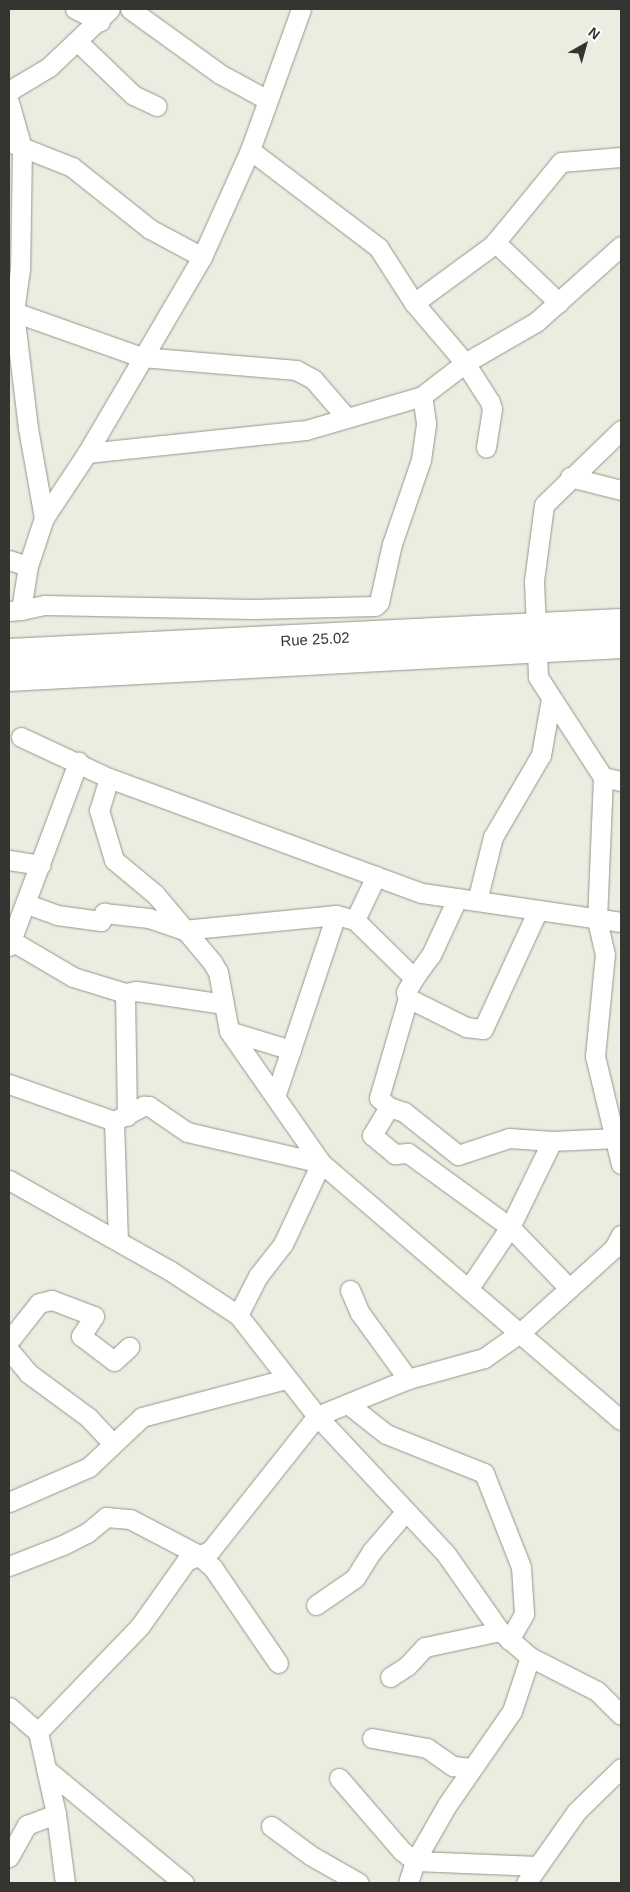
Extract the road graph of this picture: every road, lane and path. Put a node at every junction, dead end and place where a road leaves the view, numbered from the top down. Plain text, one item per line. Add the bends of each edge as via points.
1 (75, 9) edge
2 (130, 9) edge
3 (301, 9) edge
4 (105, 15) edge
5 (78, 42) junction
6 (9, 92) edge
7 (266, 99) junction
8 (9, 102) edge
9 (157, 106) dead end
10 (16, 145) edge
11 (250, 150) junction
12 (621, 157) edge
13 (495, 242) junction
14 (621, 246) edge
15 (202, 257) junction
16 (414, 303) junction
17 (559, 303) junction
18 (11, 311) edge
19 (141, 357) junction
20 (465, 363) junction
21 (422, 396) junction
22 (346, 417) junction
23 (621, 430) edge
24 (486, 448) dead end
25 (87, 454) junction
26 (570, 477) junction
27 (621, 490) edge
28 (44, 518) junction
29 (9, 560) edge
30 (28, 566) junction
31 (15, 610) edge
32 (621, 622) edge
33 (536, 638) junction
34 (621, 644) edge
35 (9, 653) edge
36 (9, 677) edge
37 (552, 699) junction
38 (21, 737) dead end
39 (78, 762) junction
40 (602, 777) junction
41 (109, 778) junction
42 (621, 781) edge
43 (9, 860) edge
44 (41, 865) junction
45 (376, 876) junction
46 (458, 899) junction
47 (477, 901) junction
48 (26, 904) junction
49 (538, 910) junction
50 (336, 915) junction
51 (355, 920) junction
52 (597, 920) junction
53 (621, 922) edge
54 (183, 930) junction
55 (11, 944) edge
56 (414, 978) junction
57 (125, 993) junction
58 (408, 998) junction
59 (224, 1004) junction
60 (229, 1031) junction
61 (291, 1050) junction
62 (9, 1084) edge
63 (276, 1094) junction
64 (389, 1107) junction
65 (120, 1118) junction
66 (617, 1138) junction
67 (552, 1141) junction
68 (321, 1163) junction
69 (621, 1164) edge
70 (12, 1187) edge
71 (510, 1227) junction
72 (118, 1240) junction
73 (619, 1247) edge
74 (469, 1288) junction
75 (569, 1288) junction
76 (350, 1290) dead end
77 (238, 1315) junction
78 (520, 1332) junction
79 (9, 1341) edge
80 (129, 1347) dead end
81 (9, 1350) edge
82 (286, 1379) junction
83 (408, 1379) junction
84 (348, 1404) junction
85 (317, 1416) junction
86 (621, 1420) edge
87 (113, 1444) junction
88 (9, 1502) edge
89 (406, 1511) junction
90 (197, 1554) junction
91 (9, 1566) edge
92 (316, 1605) dead end
93 (504, 1636) junction
94 (530, 1657) junction
95 (278, 1663) dead end
96 (390, 1677) dead end
97 (9, 1707) edge
98 (621, 1715) edge
99 (38, 1732) junction
100 (372, 1738) dead end
101 (472, 1768) junction
102 (621, 1768) edge
103 (46, 1769) junction
104 (339, 1778) dead end
105 (56, 1814) junction
106 (271, 1826) dead end
107 (9, 1857) edge
108 (538, 1866) junction
109 (411, 1872) edge
110 (65, 1883) edge
111 (184, 1883) edge
112 (359, 1883) edge
113 (392, 1883) edge
114 (526, 1883) edge

1 - 4 street
2 - 7 street via 220,74
3 - 7 street
4 - 5 street
5 - 6 street via 49,67
5 - 9 street via 133,95
7 - 11 street
8 - 10 street
10 - 15 street via 72,167 150,229
10 - 18 street via 20,269
11 - 15 street
11 - 16 street via 378,247
12 - 13 street via 561,162
13 - 16 street
13 - 17 street
14 - 17 street
15 - 19 street
16 - 20 street
17 - 20 street via 536,322
18 - 19 street
18 - 28 street
19 - 22 street via 296,370 313,379
19 - 25 street
20 - 21 street
20 - 24 street via 492,409
21 - 22 street
21 - 31 street via 426,423 421,460 392,544 379,602 374,606 253,609 44,605
22 - 25 street via 306,430
23 - 26 street
25 - 28 street
26 - 27 street
26 - 33 street via 549,498 541,514 534,580
28 - 30 street
29 - 30 street
30 - 31 street
32 - 33 main road, Rue 25.02
33 - 34 main road
33 - 35 main road, Rue 25.02
33 - 36 main road
33 - 37 street via 538,677
37 - 40 street
37 - 47 street via 541,755 493,837
38 - 39 street
39 - 41 street
39 - 44 street
40 - 42 street
40 - 52 street
41 - 45 street
41 - 54 street via 99,810 114,860 155,894
43 - 44 street
44 - 48 street
45 - 46 street via 422,893
45 - 51 street
46 - 47 street
46 - 56 street via 431,955
47 - 49 street
48 - 54 street via 57,915 101,921 104,913 149,918
48 - 55 street
49 - 52 street
49 - 58 street via 483,1029 466,1027
50 - 51 street
50 - 54 street
50 - 61 street
51 - 56 street
52 - 53 street
52 - 66 street via 605,954 595,1056
54 - 59 street via 218,972
55 - 57 street via 73,977
56 - 58 street via 406,992
57 - 59 street via 136,991
57 - 65 street
58 - 64 street via 379,1098
59 - 60 street
60 - 61 street
60 - 63 street
61 - 63 street
62 - 65 street
63 - 68 street
64 - 67 street via 404,1112 458,1155 509,1138
64 - 71 street via 372,1135 394,1154 408,1153
65 - 68 street via 149,1106 187,1132
65 - 72 street
66 - 67 street
66 - 69 street
67 - 71 street
68 - 74 street
68 - 77 street via 283,1244 258,1276
70 - 72 street
71 - 74 street
71 - 75 street
72 - 77 street
73 - 75 street
74 - 78 street
75 - 78 street
76 - 83 street via 360,1313
77 - 82 street
78 - 83 street via 476,1362
78 - 86 street
79 - 80 street via 39,1303 52,1300 94,1316 81,1336 114,1361
81 - 87 street via 28,1373 88,1416
82 - 85 street
82 - 87 street via 142,1417
83 - 84 street
84 - 85 street
84 - 93 street via 386,1434 484,1473 521,1568 524,1614
85 - 89 street
85 - 90 street via 210,1551
87 - 88 street via 89,1467
89 - 92 street via 372,1551 355,1578
89 - 93 street via 446,1554
90 - 91 street via 130,1519 106,1517 87,1533
90 - 95 street via 212,1568
90 - 99 street via 180,1569 140,1626
93 - 94 street
93 - 96 street via 425,1647 407,1666
94 - 98 street via 597,1691
94 - 101 street via 512,1711
97 - 99 street
99 - 103 street
100 - 101 street via 427,1748 453,1766
101 - 109 street
102 - 108 street via 576,1812
103 - 105 street
103 - 111 street
104 - 109 street via 402,1851
105 - 107 street via 27,1824
105 - 110 street
106 - 112 street via 310,1855
108 - 109 street
108 - 114 street
109 - 113 street

